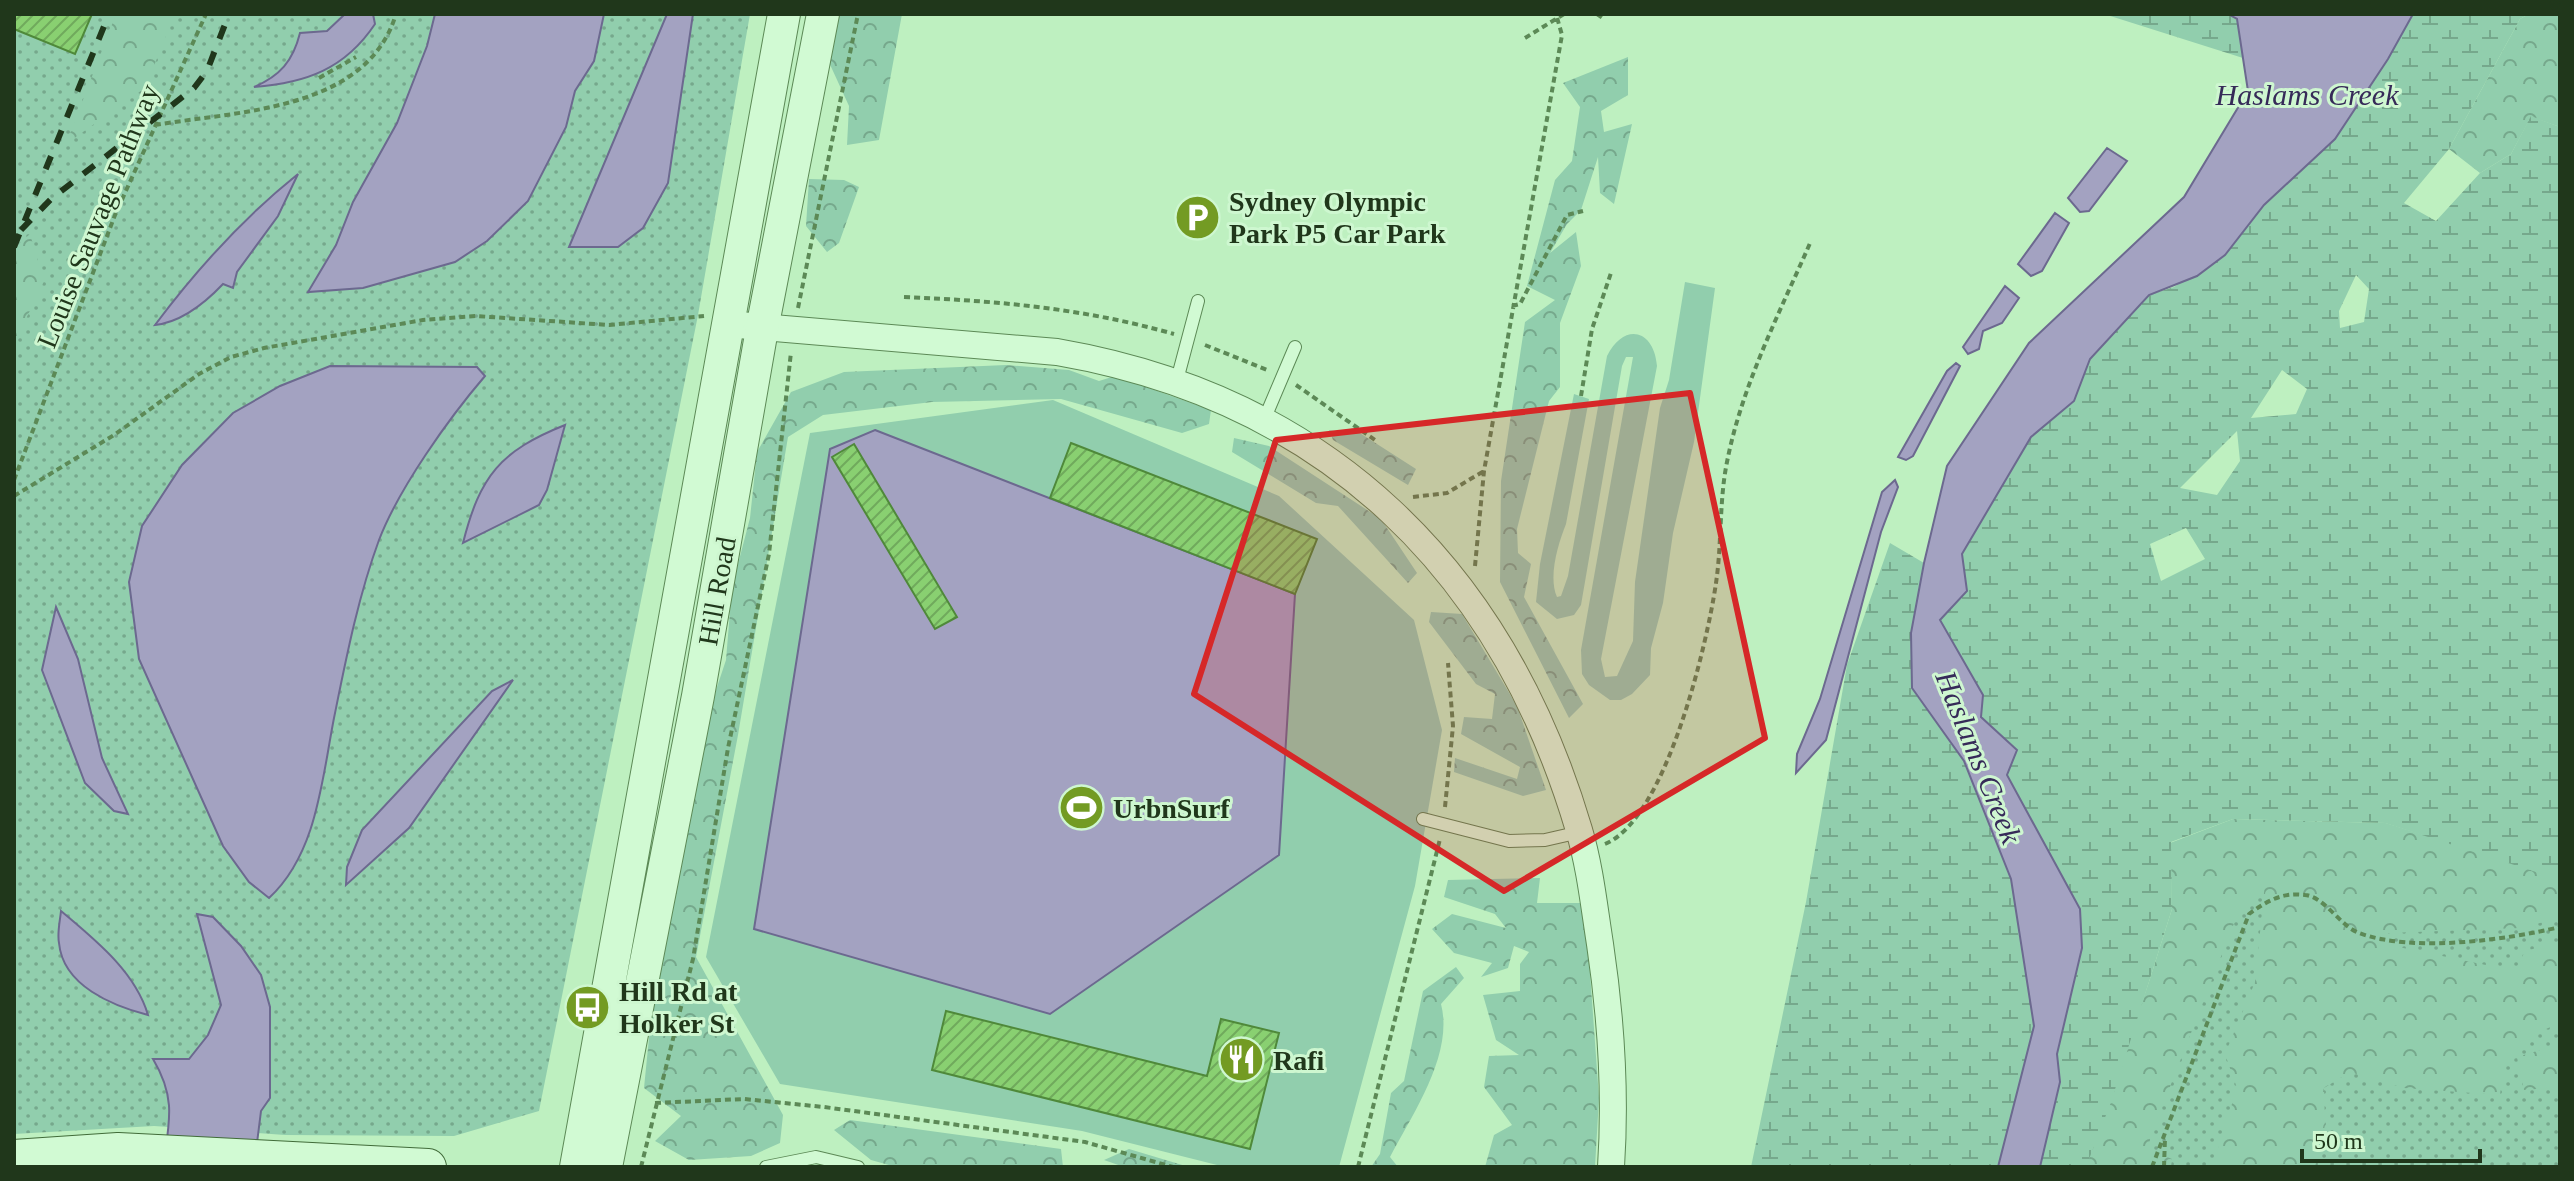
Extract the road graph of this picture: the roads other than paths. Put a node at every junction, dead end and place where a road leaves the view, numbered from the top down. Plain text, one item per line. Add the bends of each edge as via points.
1 (784, 14) edge
2 (823, 14) edge
3 (1198, 301) dead end
4 (717, 320) junction
5 (762, 329) junction
6 (1295, 347) dead end
7 (1177, 380) junction
8 (1264, 420) junction
9 (1423, 819) dead end
10 (1580, 832) junction
11 (14, 1158) edge
12 (816, 1162) edge
13 (789, 1164) edge
14 (428, 1167) edge
15 (576, 1167) edge
16 (606, 1167) edge
17 (766, 1167) edge
18 (858, 1167) edge
19 (1611, 1167) edge

1 - 4 street, Hill Road
2 - 5 street, Hill Road
3 - 7 lane
4 - 5 street
4 - 15 street, Hill Road
5 - 7 street via 1057,352
5 - 16 street, Hill Road via 698,696
6 - 8 lane
7 - 8 street
8 - 10 street via 1379,499 1477,606 1541,722
9 - 10 lane via 1509,841
10 - 19 street via 1610,1009 1615,1114
11 - 14 main road via 118,1151
12 - 13 lane
12 - 18 lane
13 - 17 lane

